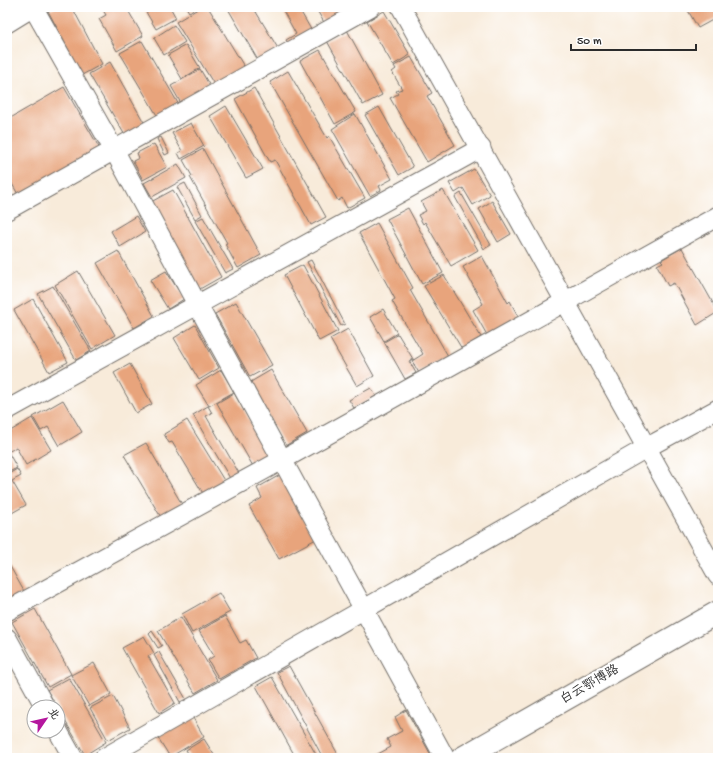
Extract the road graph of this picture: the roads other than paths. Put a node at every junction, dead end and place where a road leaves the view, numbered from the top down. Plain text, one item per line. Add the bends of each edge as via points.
1 (370, 7) edge
2 (401, 7) edge
3 (7, 23) edge
4 (481, 148) junction
5 (114, 150) junction
6 (7, 210) edge
7 (718, 216) edge
8 (564, 300) junction
9 (197, 304) junction
10 (7, 410) edge
11 (718, 410) edge
12 (646, 448) junction
13 (282, 460) junction
14 (718, 576) edge
15 (364, 608) junction
16 (7, 611) edge
17 (718, 612) edge
18 (7, 638) edge
19 (41, 699) edge
20 (62, 739) edge
21 (73, 758) edge
22 (104, 758) edge
23 (445, 758) edge
24 (462, 758) edge

1 - 5 street
2 - 4 street
3 - 5 street via 33,7
4 - 8 street
4 - 9 street
5 - 6 street
5 - 9 street
7 - 8 street
8 - 12 street
8 - 13 street
9 - 10 street
9 - 13 street
11 - 12 street
12 - 14 street
12 - 15 street
13 - 15 street
13 - 16 street
15 - 22 street
15 - 23 street
17 - 24 street, 白云鄂博路
18 - 19 street
20 - 21 street

